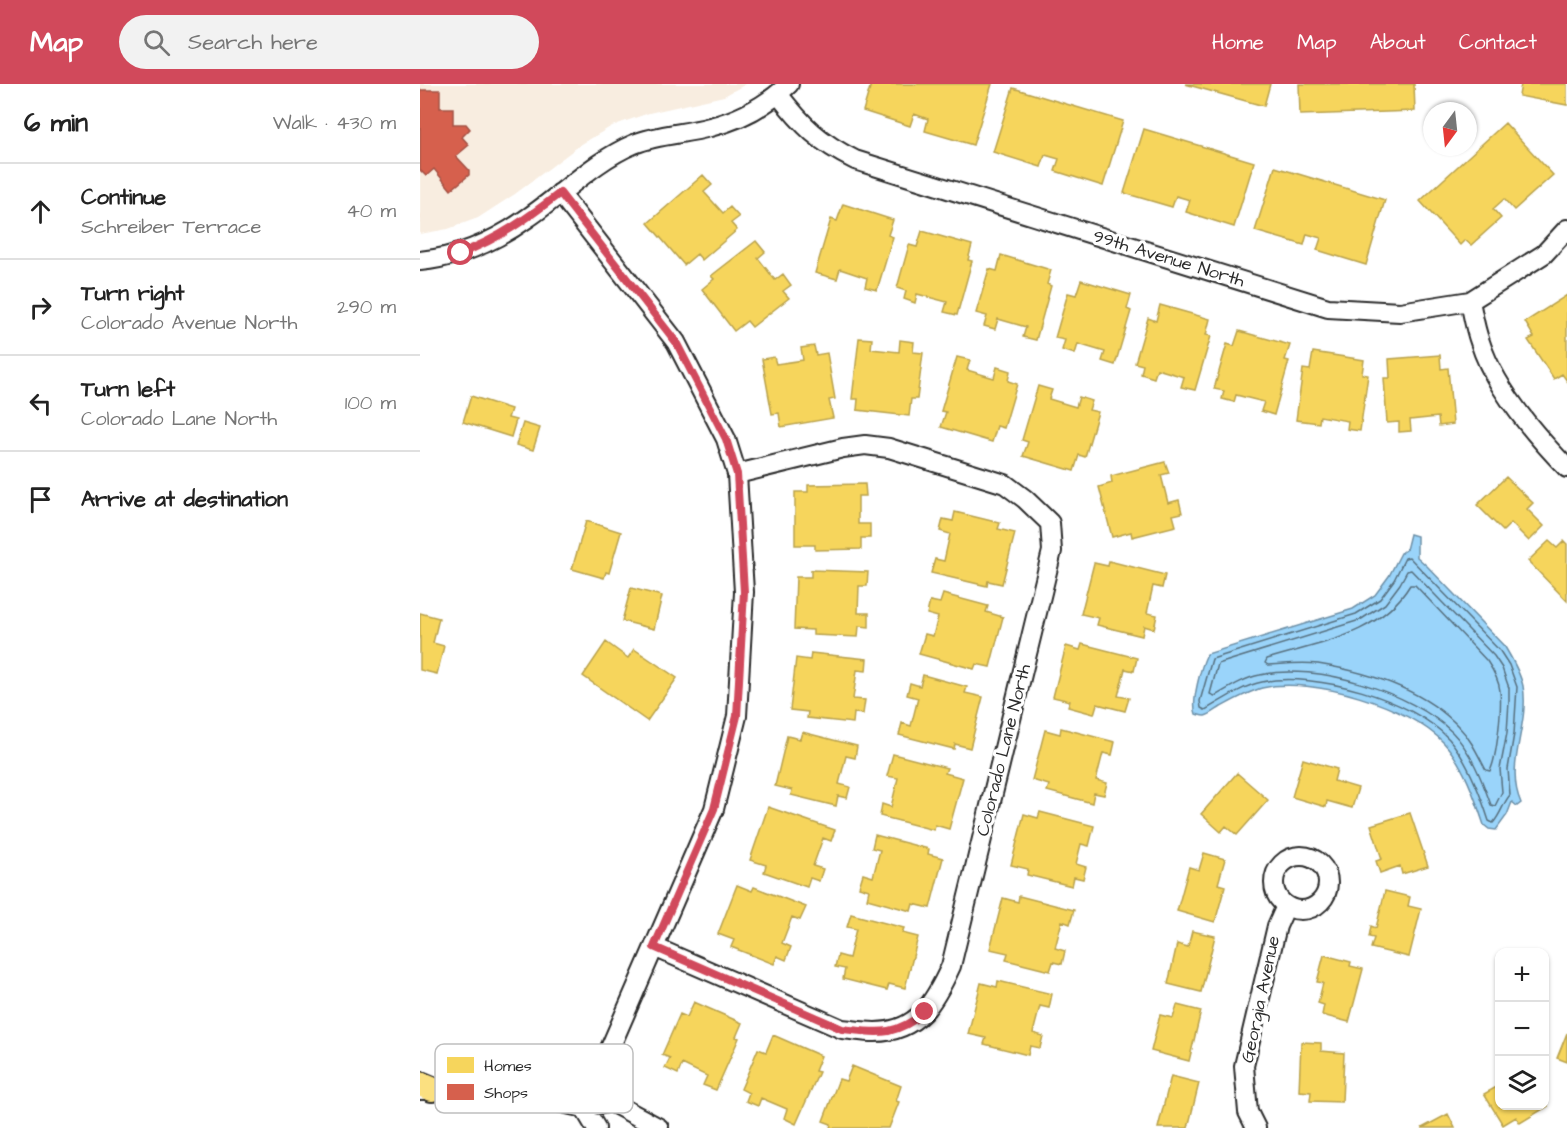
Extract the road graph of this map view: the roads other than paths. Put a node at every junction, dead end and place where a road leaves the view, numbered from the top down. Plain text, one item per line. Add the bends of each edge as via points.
1 (784, 89) edge
2 (560, 193) junction
3 (1567, 229) edge
4 (420, 261) edge
5 (1470, 302) junction
6 (1567, 468) edge
7 (737, 474) junction
8 (1286, 906) dead end
9 (654, 947) junction
10 (612, 1044) edge
11 (587, 1113) edge
12 (631, 1113) edge
13 (596, 1128) edge
14 (659, 1128) edge
15 (1256, 1128) edge

1 - 2 street via 759,108 727,122 635,143 609,156
1 - 5 street, 99th Avenue North via 814,135 855,160 1328,308 1400,312
2 - 4 street via 530,217 482,245
2 - 7 street via 676,342 726,439
3 - 5 street, 99th Avenue North via 1544,254
5 - 6 street via 1480,344 1496,375 1524,420
7 - 9 street via 744,592 737,716 714,809
7 - 9 street, Colorado Lane North via 843,448 889,448 1005,484 1050,523 1052,551 951,966 925,1012 897,1030 842,1029
8 - 15 street, Georgia Avenue via 1276,926 1244,1066 1248,1112
9 - 10 street
11 - 13 street
12 - 14 street

